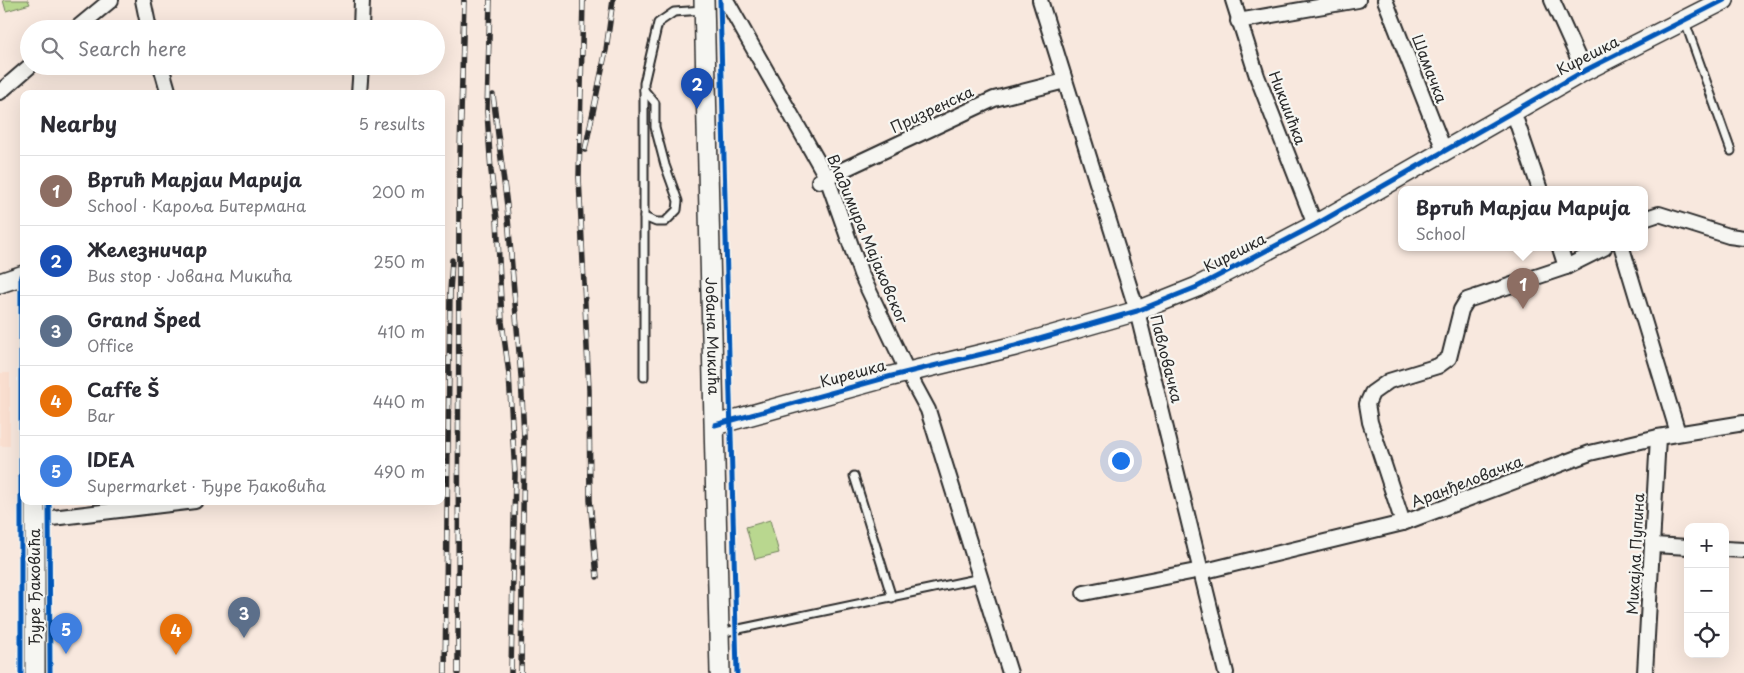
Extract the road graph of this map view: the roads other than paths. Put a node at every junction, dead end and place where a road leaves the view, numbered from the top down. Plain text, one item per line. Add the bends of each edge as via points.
1 (111, 0) edge
2 (143, 0) edge
3 (362, 0) edge
4 (726, 0) edge
5 (1040, 0) edge
6 (1233, 0) edge
7 (1358, 0) edge
8 (1384, 0) edge
9 (1552, 0) edge
10 (1724, 0) edge
11 (705, 5) edge
12 (1684, 19) junction
13 (87, 20) edge
14 (148, 20) edge
15 (362, 20) edge
16 (1238, 21) junction
17 (1584, 71) junction
18 (20, 75) edge
19 (164, 75) edge
20 (360, 75) edge
21 (1065, 81) junction
22 (168, 90) edge
23 (359, 90) edge
24 (644, 90) junction
25 (0, 92) edge
26 (1513, 111) junction
27 (1444, 150) junction
28 (1731, 151) dead end
29 (823, 180) junction
30 (1539, 186) edge
31 (644, 218) junction
32 (1648, 218) edge
33 (1315, 226) junction
34 (1744, 238) edge
35 (1561, 251) edge
36 (1598, 251) edge
37 (1623, 251) edge
38 (1566, 267) junction
39 (20, 276) edge
40 (0, 283) edge
41 (1137, 311) junction
42 (908, 373) junction
43 (644, 378) dead end
44 (1744, 423) edge
45 (715, 425) junction
46 (1678, 433) junction
47 (1658, 437) junction
48 (854, 476) dead end
49 (124, 505) edge
50 (35, 510) edge
51 (1403, 523) junction
52 (1654, 545) junction
53 (1684, 547) edge
54 (1729, 549) edge
55 (1744, 550) edge
56 (1201, 571) junction
57 (980, 578) junction
58 (1084, 593) dead end
59 (892, 598) junction
60 (719, 633) junction
61 (35, 673) edge
62 (720, 673) edge
63 (1010, 673) edge
64 (1226, 673) edge
65 (1645, 673) edge

1 - 13 street
2 - 14 street
3 - 15 street
4 - 29 street, Владимира Мајаковског
5 - 21 street, Павловачка
6 - 16 street, Никшићка
7 - 16 street
8 - 27 street, Шамачка
9 - 17 street
10 - 12 street, Кирешка
11 - 24 lane via 674,12 658,23
11 - 45 street, Јована Микића
12 - 17 street, Кирешка
12 - 28 lane
16 - 33 street, Никшићка
17 - 26 street, Кирешка
18 - 25 street
19 - 22 street
20 - 23 street
21 - 29 street, Призренска via 994,99
21 - 41 street, Павловачка
24 - 31 lane
24 - 31 lane via 655,103 655,127 678,201 677,210 665,222
26 - 27 street, Кирешка
26 - 30 street
27 - 33 street, Кирешка
29 - 42 street, Владимира Мајаковског via 861,274
31 - 43 lane
32 - 34 street via 1658,214
33 - 41 street, Кирешка via 1197,287
35 - 38 street
36 - 38 street
37 - 46 street
38 - 51 street via 1467,300 1461,310 1449,358 1438,366 1389,381 1372,393 1367,404 1370,422
39 - 40 street
41 - 42 street, Кирешка
41 - 56 street, Павловачка
42 - 45 street, Кирешка
42 - 57 street, Владимира Мајаковског via 928,410
44 - 46 street, Аранђеловачка
45 - 60 street, Јована Микића
46 - 47 street, Аранђеловачка
47 - 51 street, Аранђеловачка via 1590,453
47 - 52 street, Михајла Пупина
48 - 59 lane
49 - 50 street
50 - 61 street, Ђуре Ђаковића
51 - 56 street, Аранђеловачка
52 - 53 street
52 - 65 street, Михајла Пупина
54 - 55 street
56 - 58 street, Аранђеловачка
56 - 64 street, Павловачка
57 - 59 lane
57 - 63 street, Владимира Мајаковског
59 - 60 lane
60 - 62 street, Јована Микића

